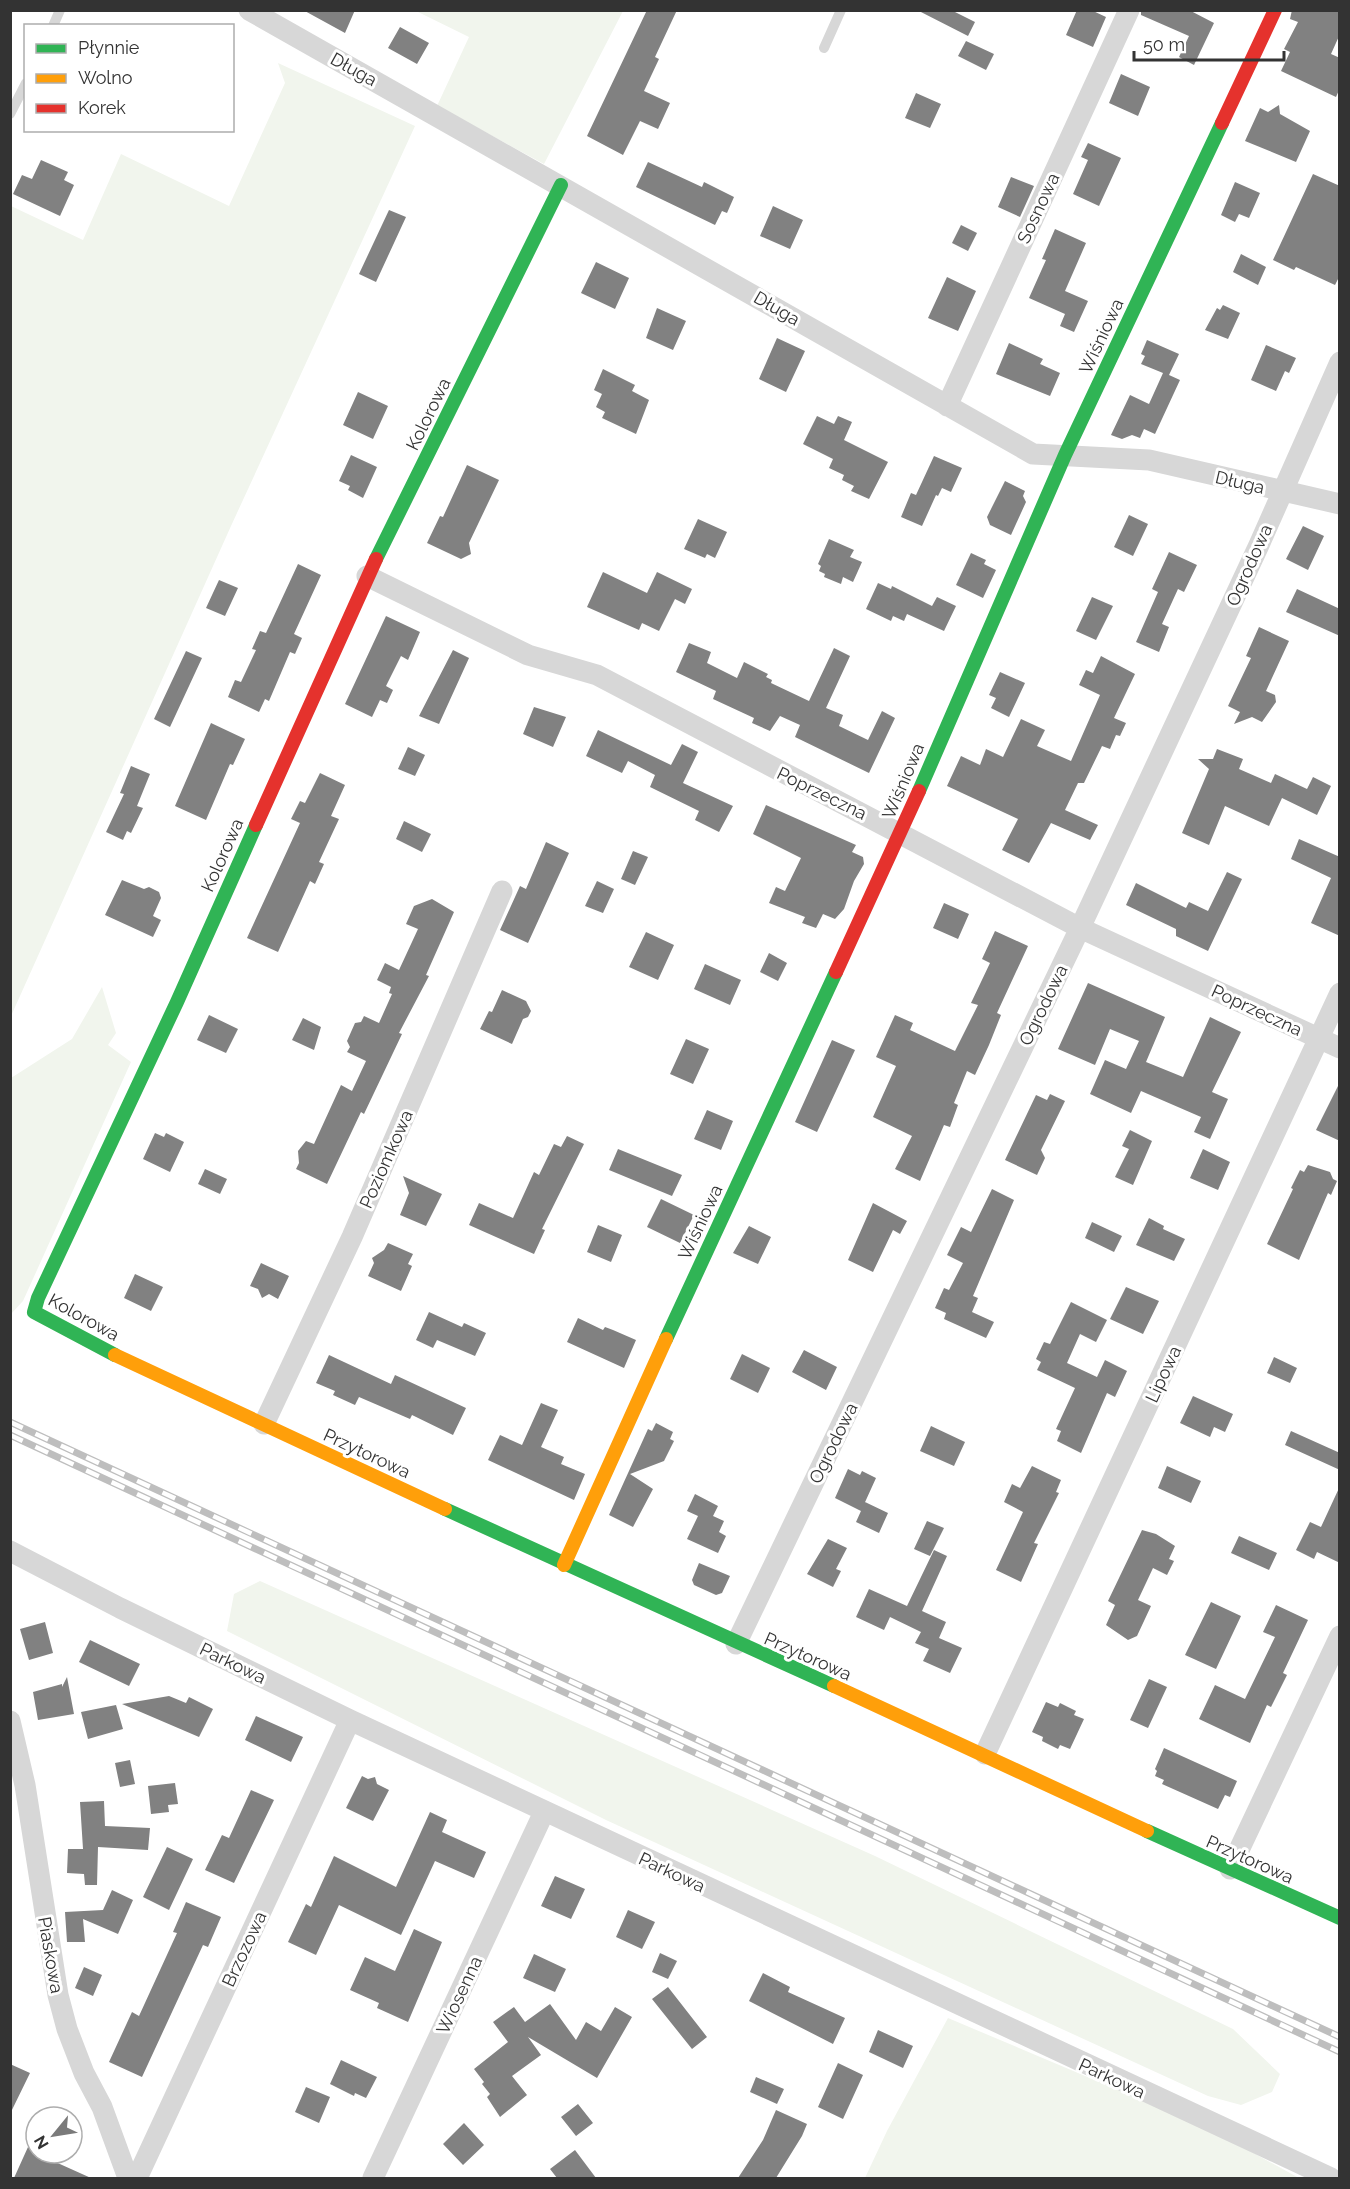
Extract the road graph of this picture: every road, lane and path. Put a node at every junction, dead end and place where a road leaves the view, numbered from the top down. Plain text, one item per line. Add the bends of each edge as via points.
1 (60, 10) edge
2 (249, 10) edge
3 (841, 10) edge
4 (1129, 10) edge
5 (1275, 10) edge
6 (54, 24) edge
7 (824, 48) dead end
8 (24, 86) edge
9 (10, 114) edge
10 (561, 185) junction
11 (1340, 362) edge
12 (947, 406) junction
13 (1065, 454) junction
14 (1281, 492) junction
15 (1340, 504) edge
16 (367, 576) junction
17 (901, 832) junction
18 (502, 891) dead end
19 (1080, 928) junction
20 (1340, 993) edge
21 (1319, 1038) junction
22 (1340, 1048) edge
23 (264, 1424) junction
24 (13, 1559) edge
25 (564, 1565) junction
26 (1340, 1636) edge
27 (736, 1644) junction
28 (350, 1720) junction
29 (10, 1721) edge
30 (985, 1754) junction
31 (544, 1812) junction
32 (1230, 1869) junction
33 (1340, 1918) edge
34 (128, 2178) edge
35 (137, 2178) edge
36 (373, 2178) edge
37 (1331, 2178) edge

1 - 6 lane
2 - 10 street, Długa
3 - 7 lane
4 - 12 street, Sosnowa
5 - 13 street, Wiśniowa
8 - 9 lane
10 - 12 street, Długa
10 - 16 street, Kolorowa
11 - 14 street, Ogrodowa
12 - 13 street, Długa via 1033,454
13 - 14 street, Długa via 1149,460
13 - 17 street, Wiśniowa
14 - 15 street, Długa
14 - 19 street, Ogrodowa
16 - 17 street, Poprzeczna via 528,655 597,675
16 - 23 street, Kolorowa via 34,1312 77,1337
17 - 19 street, Poprzeczna
17 - 25 street, Wiśniowa
18 - 23 street, Poziomkowa via 352,1237
19 - 21 street, Poprzeczna
19 - 27 street, Ogrodowa
20 - 21 street, Lipowa
21 - 22 street, Poprzeczna
21 - 30 street, Lipowa
23 - 25 street, Przytorowa
24 - 28 street, Parkowa
25 - 27 street, Przytorowa
26 - 32 street
27 - 30 street, Przytorowa
28 - 31 street, Parkowa
28 - 35 street, Brzozowa
29 - 34 street, Piaskowa via 25,1785 58,1995 67,2029
30 - 32 street, Przytorowa
31 - 36 street, Wiosenna
31 - 37 street, Parkowa
32 - 33 street, Przytorowa

